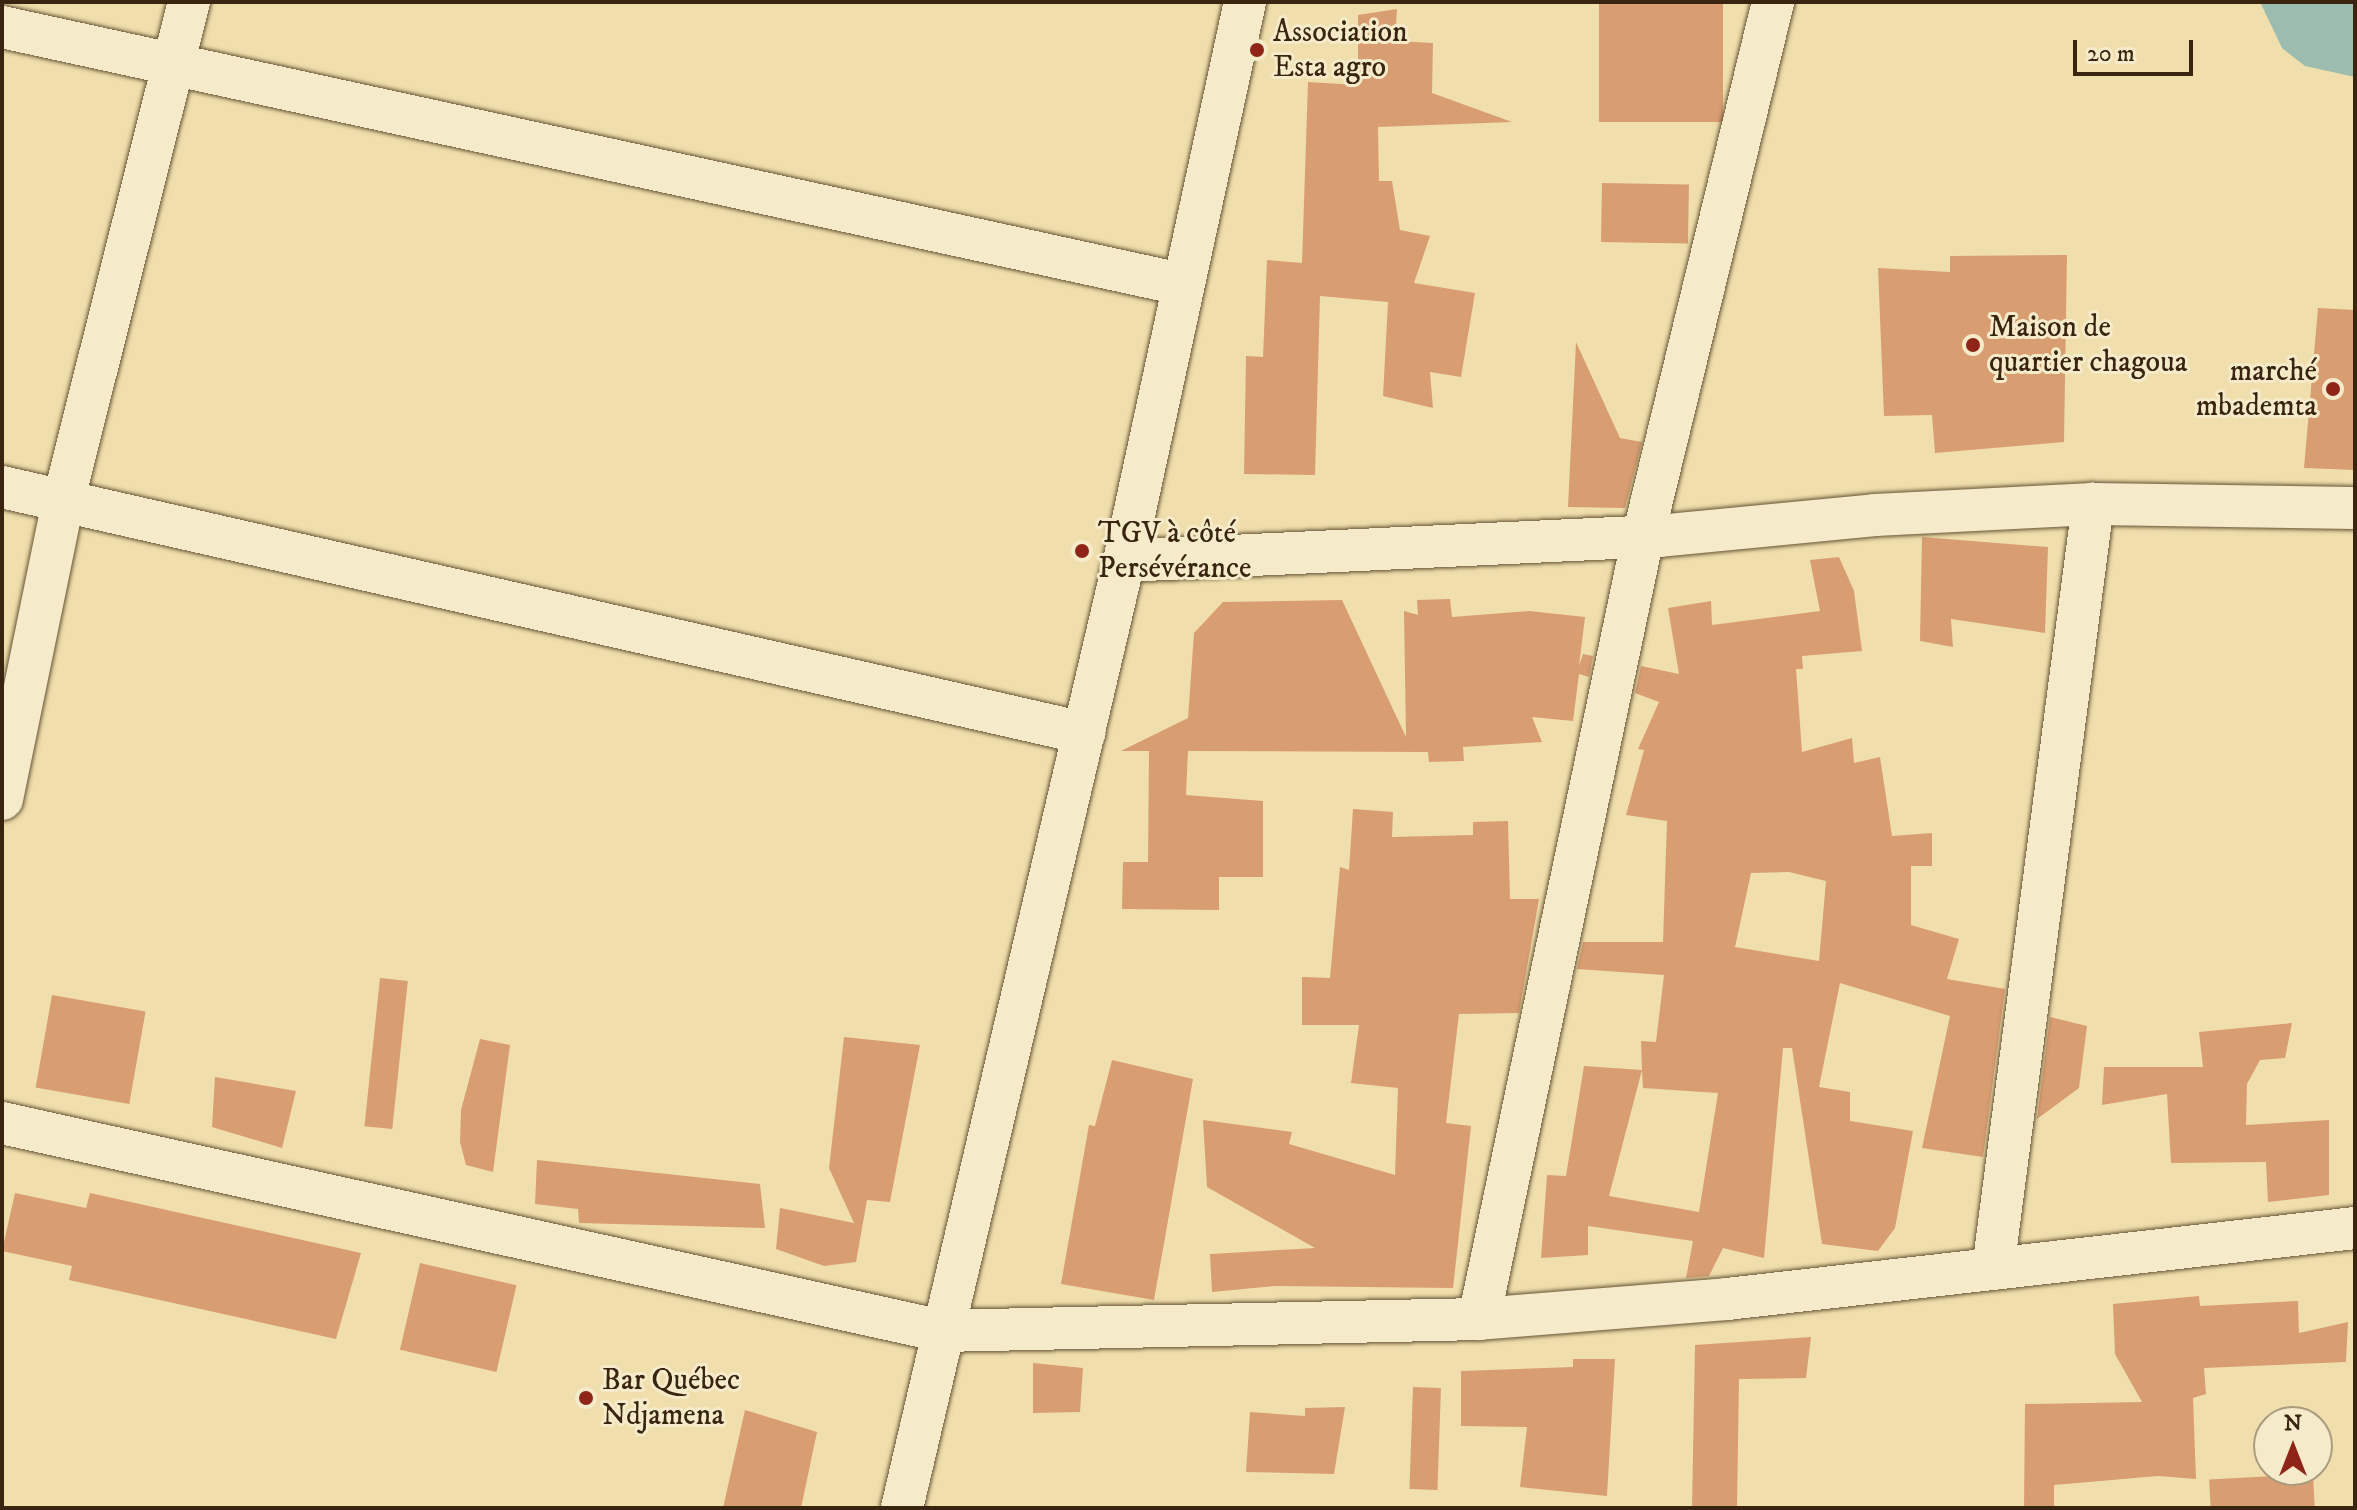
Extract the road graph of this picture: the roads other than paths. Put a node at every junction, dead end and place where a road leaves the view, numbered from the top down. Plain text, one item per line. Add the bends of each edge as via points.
1 (189, 2) edge
2 (1245, 2) edge
3 (1773, 2) edge
4 (2, 27) edge
5 (175, 65) junction
6 (1181, 284) junction
7 (2, 487) edge
8 (63, 502) junction
9 (2093, 504) junction
10 (2355, 508) edge
11 (1643, 537) junction
12 (1124, 561) junction
13 (1084, 733) junction
14 (2, 799) edge
15 (2, 1123) edge
16 (2355, 1228) edge
17 (1993, 1269) junction
18 (1479, 1319) junction
19 (942, 1331) junction
20 (902, 1508) edge

1 - 5 street
2 - 6 street
3 - 11 street
4 - 5 street
5 - 6 street
5 - 8 street
6 - 12 street
7 - 8 street
8 - 13 street
8 - 14 street
9 - 10 street
9 - 11 street
9 - 17 street
11 - 12 street
11 - 18 street
12 - 13 street
13 - 19 street
15 - 19 street
16 - 17 street
17 - 18 street
18 - 19 street
19 - 20 street

